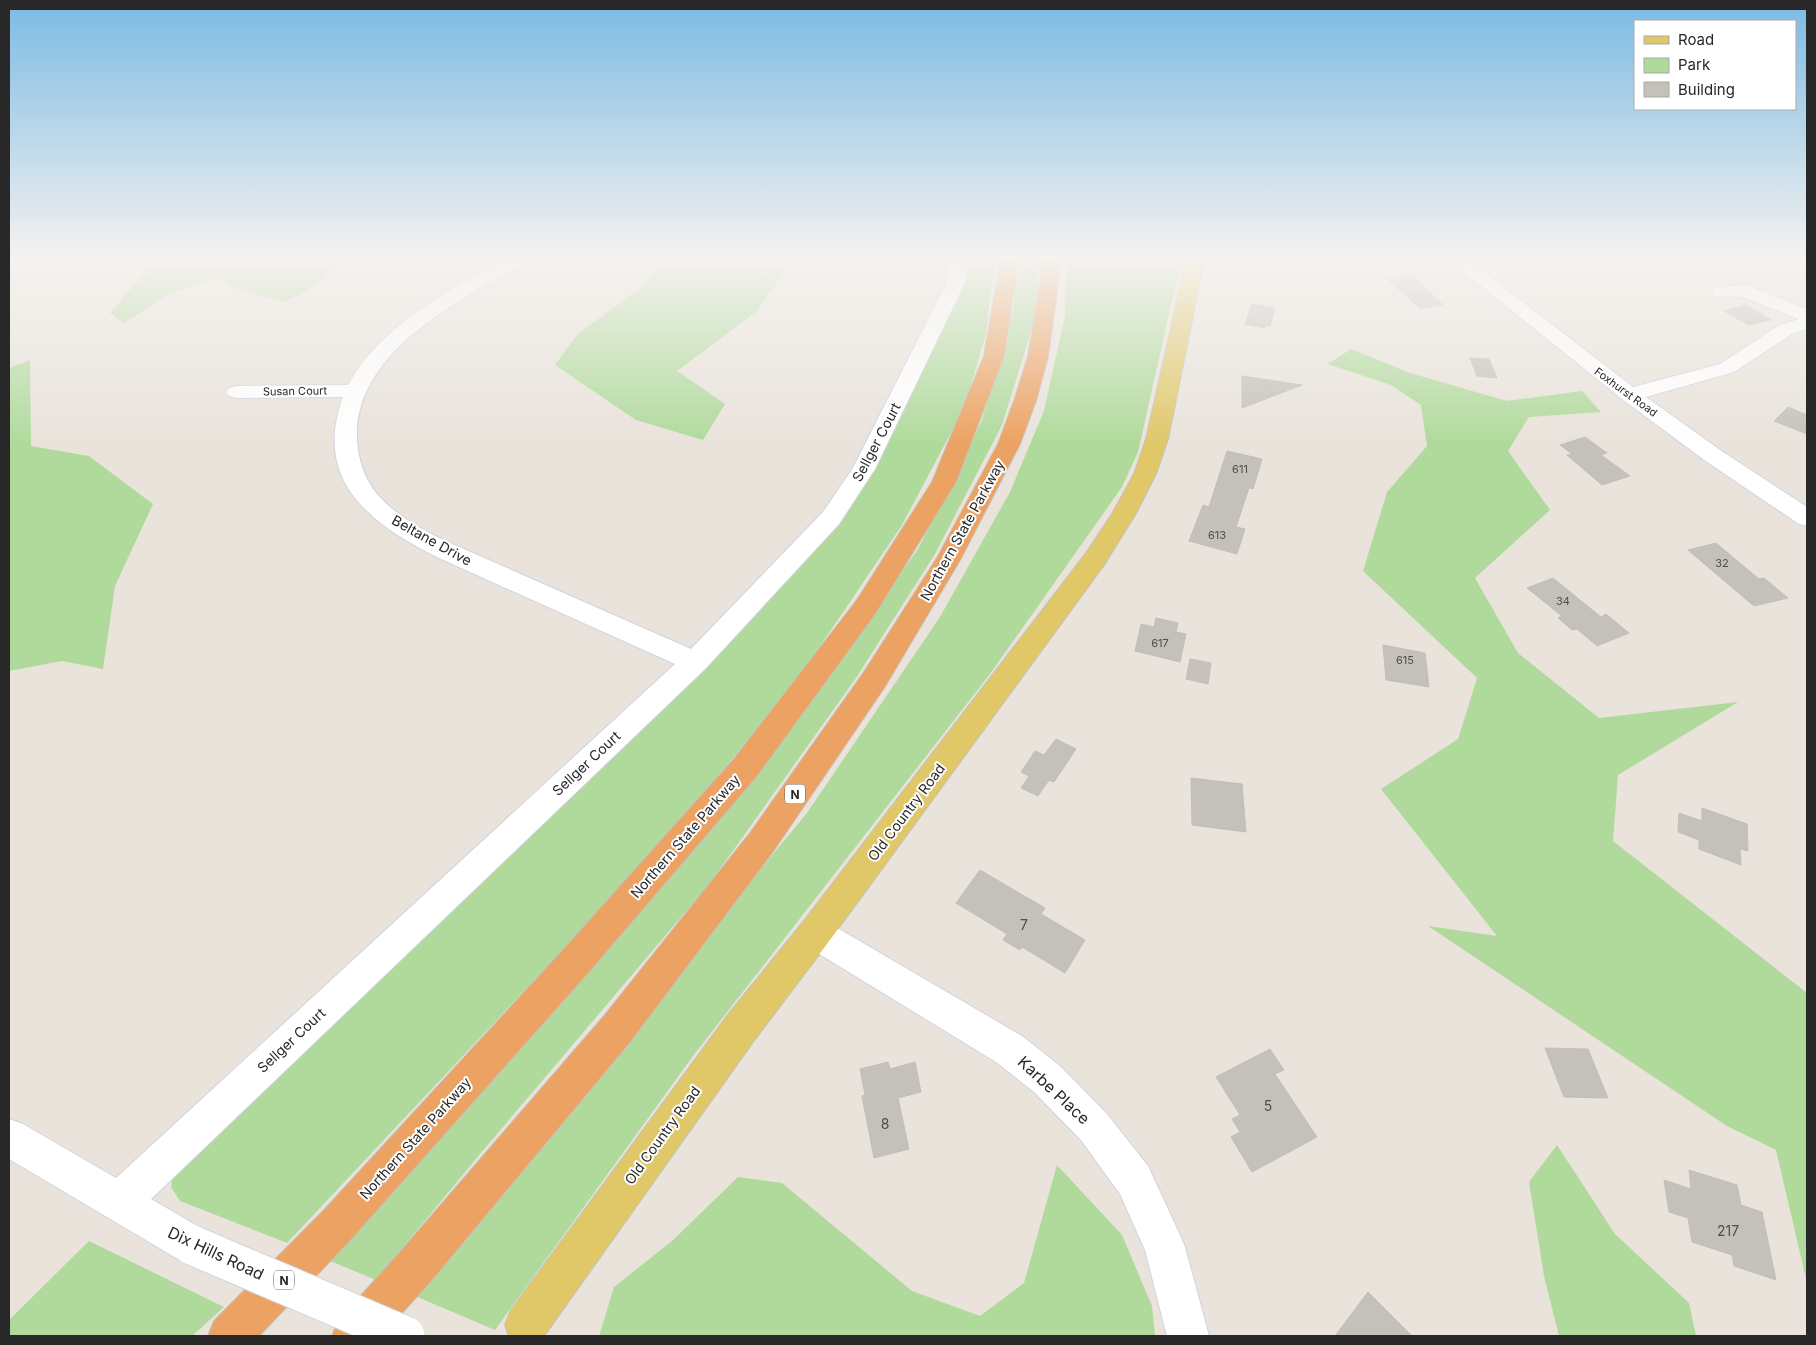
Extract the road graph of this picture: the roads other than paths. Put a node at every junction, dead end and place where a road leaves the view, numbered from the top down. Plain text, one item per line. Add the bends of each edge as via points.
1 (424, 319) edge
2 (938, 319) edge
3 (1000, 319) edge
4 (1044, 319) edge
5 (1183, 319) edge
6 (1530, 319) edge
7 (1807, 324) edge
8 (354, 391) junction
9 (236, 392) dead end
10 (1628, 395) junction
11 (1807, 518) edge
12 (695, 662) junction
13 (815, 933) junction
14 (9, 1138) edge
15 (119, 1202) junction
16 (526, 1325) dead end
17 (229, 1336) edge
18 (353, 1336) edge
19 (405, 1336) edge
20 (1188, 1336) edge

1 - 8 street, Beltane Drive via 398,338 369,367
2 - 12 street, Sellger Court via 864,469 831,518
3 - 17 highway, Northern State Parkway / N via 994,356 944,482 866,607 745,768 345,1216
4 - 18 highway, Northern State Parkway / N via 1038,356 1009,444 948,560 884,664 761,843 617,1029
5 - 13 main road, Old Country Road via 1157,439 1145,474 1123,515 1095,559
6 - 10 street, Foxhurst Road
7 - 10 street via 1785,330 1727,368
8 - 9 street, Susan Court
8 - 12 street, Beltane Drive via 345,434 350,470 367,498 398,524 443,550
10 - 11 street, Foxhurst Road
12 - 15 street, Sellger Court
13 - 16 main road, Old Country Road via 700,1083
13 - 20 street, Karbe Place via 1009,1049 1047,1080 1094,1127 1134,1180 1165,1247
14 - 15 street, Dix Hills Road
15 - 19 street, Dix Hills Road, bridge via 192,1245

